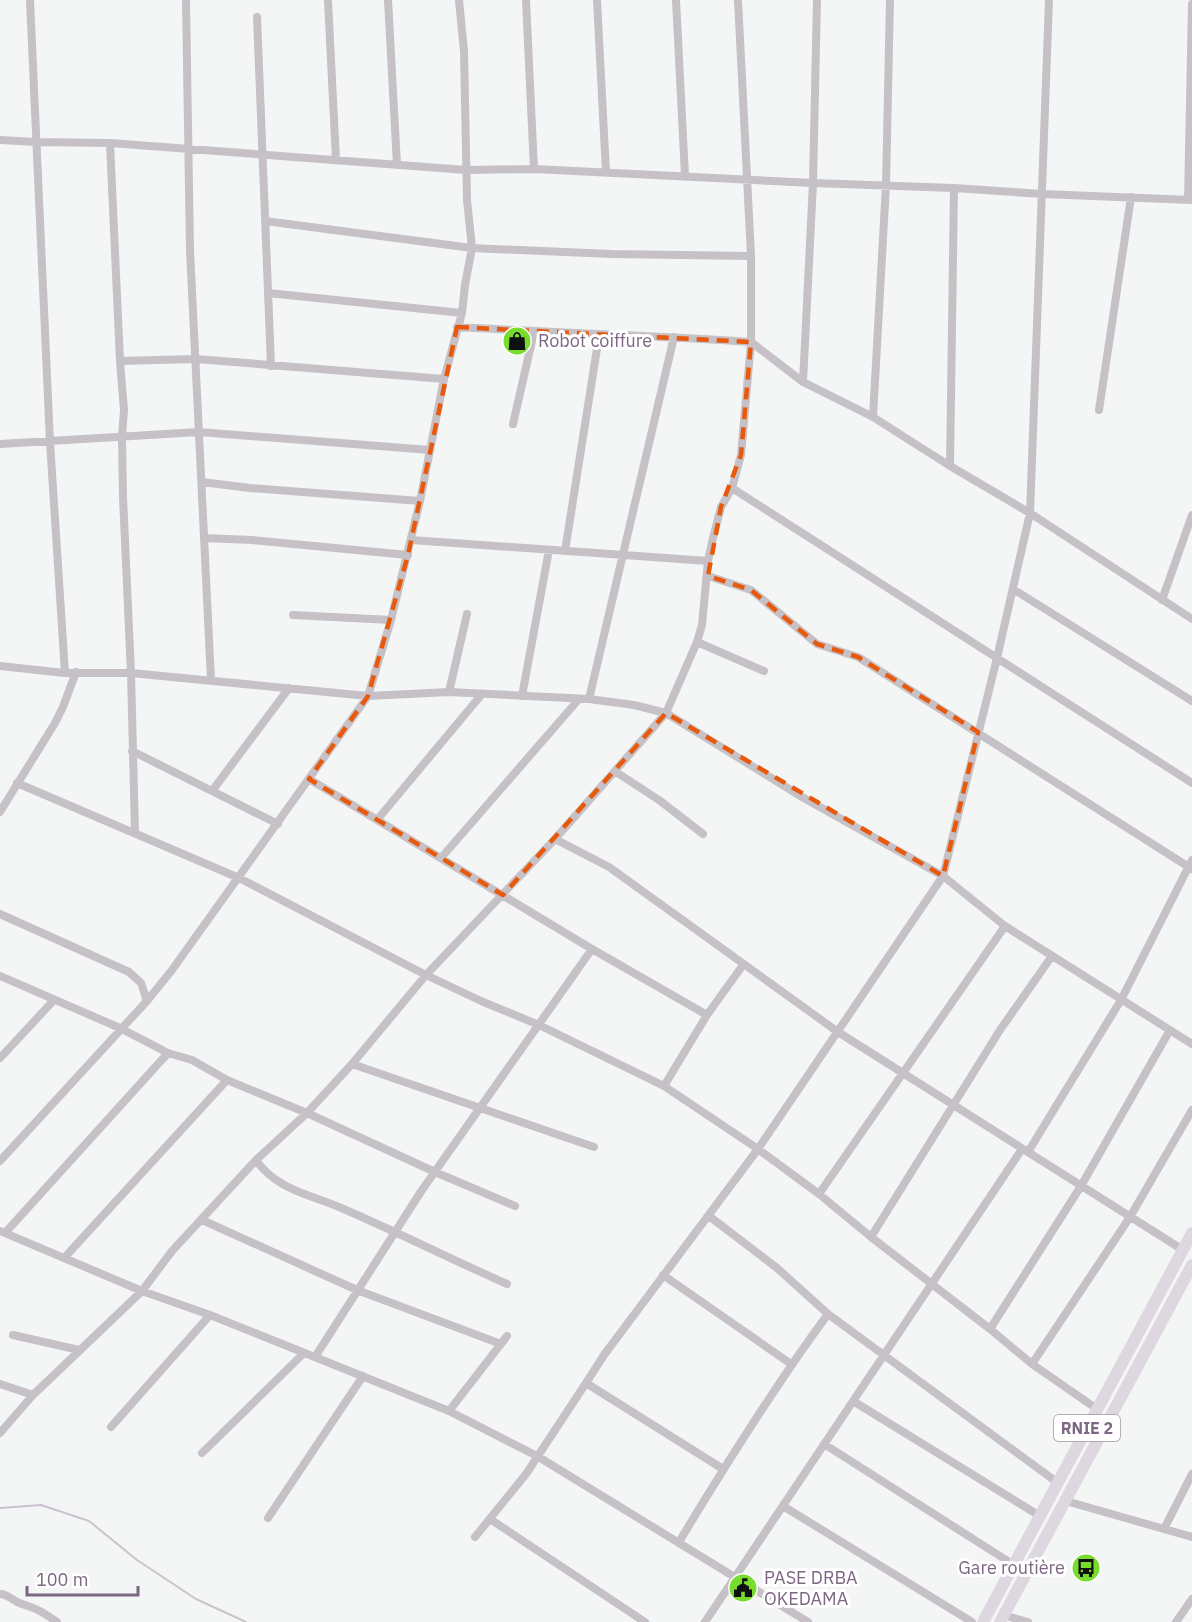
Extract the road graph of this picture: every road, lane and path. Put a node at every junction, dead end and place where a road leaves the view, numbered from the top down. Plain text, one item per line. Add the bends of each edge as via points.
1 (30, 0) edge
2 (186, 0) edge
3 (328, 0) edge
4 (388, 0) edge
5 (459, 0) edge
6 (526, 0) edge
7 (597, 0) edge
8 (676, 0) edge
9 (738, 0) edge
10 (817, 0) edge
11 (890, 0) edge
12 (1049, 0) edge
13 (1192, 4) edge
14 (257, 17) dead end
15 (1191, 57) edge
16 (0, 140) edge
17 (36, 142) junction
18 (110, 143) junction
19 (189, 150) junction
20 (262, 155) junction
21 (336, 160) junction
22 (397, 165) junction
23 (534, 169) junction
24 (466, 170) junction
25 (606, 172) junction
26 (685, 176) junction
27 (747, 179) junction
28 (813, 183) junction
29 (886, 185) junction
30 (954, 188) junction
31 (1042, 194) junction
32 (1131, 197) junction
33 (1190, 200) edge
34 (265, 221) junction
35 (472, 248) junction
36 (751, 256) junction
37 (268, 293) junction
38 (462, 313) junction
39 (457, 327) junction
40 (534, 332) junction
41 (599, 336) junction
42 (674, 337) junction
43 (751, 342) junction
44 (196, 359) junction
45 (120, 361) junction
46 (271, 366) junction
47 (444, 379) junction
48 (803, 382) junction
49 (1099, 410) dead end
50 (873, 417) junction
51 (513, 424) dead end
52 (199, 432) junction
53 (122, 436) junction
54 (51, 442) junction
55 (0, 444) edge
56 (430, 450) junction
57 (950, 466) junction
58 (202, 482) junction
59 (732, 488) junction
60 (420, 501) junction
61 (1030, 513) junction
62 (1192, 515) edge
63 (204, 538) junction
64 (411, 540) junction
65 (549, 550) junction
66 (565, 551) junction
67 (408, 555) junction
68 (622, 555) junction
69 (708, 561) junction
70 (708, 576) junction
71 (1013, 589) junction
72 (1162, 600) junction
73 (467, 614) dead end
74 (293, 615) dead end
75 (1192, 619) edge
76 (392, 620) junction
77 (698, 642) junction
78 (997, 658) junction
79 (0, 666) edge
80 (764, 671) dead end
81 (76, 672) junction
82 (65, 673) junction
83 (131, 673) junction
84 (211, 680) junction
85 (290, 688) junction
86 (449, 692) junction
87 (482, 694) junction
88 (368, 696) junction
89 (522, 696) junction
90 (579, 699) junction
91 (589, 699) junction
92 (1192, 701) edge
93 (666, 713) junction
94 (978, 732) junction
95 (132, 751) junction
96 (616, 772) junction
97 (309, 779) junction
98 (17, 783) junction
99 (1192, 783) edge
100 (212, 791) junction
101 (0, 812) edge
102 (377, 820) junction
103 (278, 824) junction
104 (135, 833) junction
105 (703, 834) dead end
106 (555, 839) junction
107 (441, 858) junction
108 (1191, 865) edge
109 (943, 876) junction
110 (239, 878) junction
111 (503, 895) junction
112 (0, 914) edge
113 (1005, 926) junction
114 (592, 949) junction
115 (1052, 956) junction
116 (744, 965) junction
117 (426, 975) junction
118 (0, 976) edge
119 (54, 1000) junction
120 (1120, 1000) junction
121 (147, 1001) junction
122 (707, 1015) junction
123 (538, 1025) junction
124 (120, 1028) junction
125 (1170, 1030) junction
126 (838, 1032) junction
127 (1192, 1044) edge
128 (168, 1053) junction
129 (0, 1058) edge
130 (352, 1064) junction
131 (904, 1074) junction
132 (227, 1080) junction
133 (664, 1086) junction
134 (953, 1105) junction
135 (480, 1109) junction
136 (1192, 1110) edge
137 (307, 1113) junction
138 (594, 1147) dead end
139 (758, 1149) junction
140 (1025, 1150) junction
141 (256, 1160) junction
142 (0, 1161) edge
143 (435, 1172) junction
144 (1081, 1186) junction
145 (819, 1194) junction
146 (515, 1206) dead end
147 (709, 1216) junction
148 (1130, 1217) junction
149 (202, 1220) junction
150 (2, 1232) edge
151 (394, 1233) junction
152 (1192, 1233) edge
153 (871, 1238) junction
154 (1183, 1250) junction
155 (65, 1257) junction
156 (1192, 1265) edge
157 (663, 1275) junction
158 (507, 1284) dead end
159 (932, 1284) junction
160 (357, 1290) junction
161 (142, 1291) junction
162 (828, 1314) junction
163 (210, 1315) junction
164 (990, 1329) junction
165 (12, 1335) dead end
166 (507, 1336) dead end
167 (501, 1344) junction
168 (80, 1350) junction
169 (304, 1353) junction
170 (884, 1356) junction
171 (315, 1357) junction
172 (791, 1364) junction
173 (1032, 1364) junction
174 (363, 1376) junction
175 (586, 1383) junction
176 (0, 1384) edge
177 (33, 1395) junction
178 (853, 1401) junction
179 (1097, 1409) junction
180 (449, 1411) junction
181 (111, 1427) dead end
182 (0, 1433) edge
183 (824, 1444) junction
184 (202, 1453) dead end
185 (537, 1456) junction
186 (723, 1469) junction
187 (1192, 1474) edge
188 (1058, 1483) junction
189 (1066, 1501) junction
190 (783, 1506) junction
191 (1040, 1516) junction
192 (268, 1518) dead end
193 (490, 1519) junction
194 (1164, 1529) junction
195 (475, 1537) dead end
196 (1192, 1537) edge
197 (679, 1542) junction
198 (1014, 1565) junction
199 (735, 1577) junction
200 (0, 1594) edge
201 (1192, 1599) edge
202 (1001, 1618) edge
203 (796, 1619) edge
204 (57, 1622) edge
205 (645, 1622) edge
206 (705, 1622) edge
207 (808, 1622) edge
208 (972, 1622) edge
209 (983, 1622) edge
210 (1028, 1622) edge
211 (1176, 1622) edge

1 - 17 street
2 - 19 street
3 - 21 street
4 - 22 street
5 - 24 street
6 - 23 street
7 - 25 street
8 - 26 street
9 - 27 street
10 - 28 street
11 - 29 street
12 - 31 street
13 - 15 street
14 - 20 street
15 - 33 street
16 - 17 street
17 - 18 street
17 - 54 street
18 - 19 street
18 - 45 street
19 - 20 street
19 - 44 street
20 - 21 street
20 - 34 street
21 - 22 street
22 - 24 street
23 - 24 street
23 - 25 street
24 - 35 street
25 - 26 street
26 - 27 street
27 - 28 street
27 - 36 street
28 - 29 street
28 - 48 street
29 - 30 street
29 - 50 street
30 - 31 street
30 - 57 street
31 - 32 street
31 - 61 street
32 - 33 street
32 - 49 street
34 - 35 street
34 - 37 street
35 - 36 street
35 - 38 street
36 - 43 street
37 - 38 street
37 - 46 street
38 - 39 street
39 - 40 street
39 - 47 street
40 - 41 street
40 - 51 street
41 - 42 street
41 - 66 street
42 - 43 street
42 - 68 street
43 - 48 street
43 - 59 street via 741,455
44 - 45 street
44 - 46 street
44 - 52 street
45 - 53 street
46 - 47 street
47 - 56 street
48 - 50 street
50 - 57 street
52 - 53 street
52 - 56 street
52 - 58 street
53 - 54 street
53 - 83 street
54 - 55 street
54 - 82 street
56 - 60 street
57 - 61 street
58 - 60 street
58 - 63 street
59 - 69 street via 721,507
59 - 78 street
60 - 64 street
61 - 71 street
61 - 72 street
62 - 72 street
63 - 67 street
63 - 84 street
64 - 65 street
64 - 67 street
65 - 66 street
65 - 89 street
66 - 68 street
67 - 76 street
68 - 69 street
68 - 91 street
69 - 70 street
70 - 77 street
70 - 94 street via 751,590 817,644 858,657
71 - 78 street
71 - 92 street
72 - 75 street
73 - 86 street
74 - 76 street
76 - 88 street
77 - 80 street
77 - 93 street
78 - 94 street
78 - 99 street
79 - 82 street
81 - 82 street
81 - 83 street
81 - 98 street via 63,707
83 - 84 street
83 - 95 street
84 - 85 street
85 - 88 street
85 - 100 street
86 - 87 street
86 - 88 street
87 - 89 street
87 - 102 street
88 - 97 street
89 - 90 street
90 - 91 street
90 - 107 street
91 - 93 street
93 - 96 street
93 - 109 street via 802,797
94 - 108 street
94 - 109 street
95 - 100 street
95 - 104 street
96 - 105 street
96 - 106 street
97 - 102 street
97 - 103 street
98 - 101 street
98 - 104 street
100 - 103 street
102 - 107 street
103 - 110 street
104 - 110 street
106 - 111 street
106 - 116 street via 609,867
107 - 111 street
108 - 120 street
109 - 113 street
109 - 126 street
110 - 117 street
110 - 121 street
111 - 114 street
111 - 117 street
112 - 121 street via 129,972 141,982
113 - 115 street
113 - 131 street
114 - 122 street
114 - 123 street
115 - 120 street
115 - 134 street
116 - 122 street
116 - 126 street
117 - 123 street
117 - 130 street
118 - 119 street
119 - 124 street
119 - 129 street
120 - 125 street
120 - 140 street
121 - 124 street
122 - 133 street
123 - 133 street
123 - 135 street
124 - 128 street
124 - 142 street
125 - 127 street
125 - 144 street
126 - 131 street
126 - 139 street
128 - 132 street via 192,1060
128 - 150 street
130 - 135 street
130 - 137 street
131 - 134 street
131 - 145 street
132 - 137 street
132 - 155 street
133 - 139 street
134 - 140 street
134 - 153 street
135 - 138 street
135 - 143 street
136 - 148 street
137 - 141 street
137 - 143 street
139 - 145 street
139 - 147 street
140 - 144 street
140 - 159 street
141 - 149 street
141 - 151 street via 270,1177 284,1185
143 - 146 street
143 - 151 street
144 - 148 street
144 - 164 street
145 - 153 street
147 - 157 street
147 - 162 street via 777,1268
148 - 154 street
148 - 173 street
149 - 160 street
149 - 161 street
150 - 155 street
151 - 158 street
151 - 160 street
152 - 154 main road, RNIE 2
153 - 159 street
154 - 179 main road, RNIE 2
155 - 161 street
156 - 189 main road, RNIE 2
157 - 172 street
157 - 175 street
159 - 164 street
159 - 170 street
160 - 167 street
160 - 171 street
161 - 163 street
161 - 168 street
162 - 170 street
162 - 172 street
163 - 169 street
163 - 181 street
164 - 173 street
165 - 168 street
166 - 167 street
167 - 180 street
168 - 177 street
169 - 171 street
169 - 184 street
170 - 178 street
170 - 188 street
171 - 174 street
172 - 186 street
173 - 179 street
174 - 180 street
174 - 192 street
175 - 185 street
175 - 186 street
176 - 177 street
177 - 182 street
178 - 183 street
178 - 191 street
179 - 188 main road, RNIE 2
180 - 185 street
183 - 190 street
183 - 198 street
185 - 193 street
185 - 197 street
186 - 197 street
187 - 194 street
188 - 191 main road, RNIE 2
189 - 194 street
189 - 202 main road, RNIE 2
190 - 199 street
190 - 208 street
191 - 198 main road, RNIE 2
193 - 195 street
193 - 205 street
194 - 196 street
197 - 199 street
198 - 209 main road, RNIE 2
199 - 203 street
199 - 206 street
200 - 204 street via 41,1610
201 - 211 street
202 - 210 street
203 - 207 street

